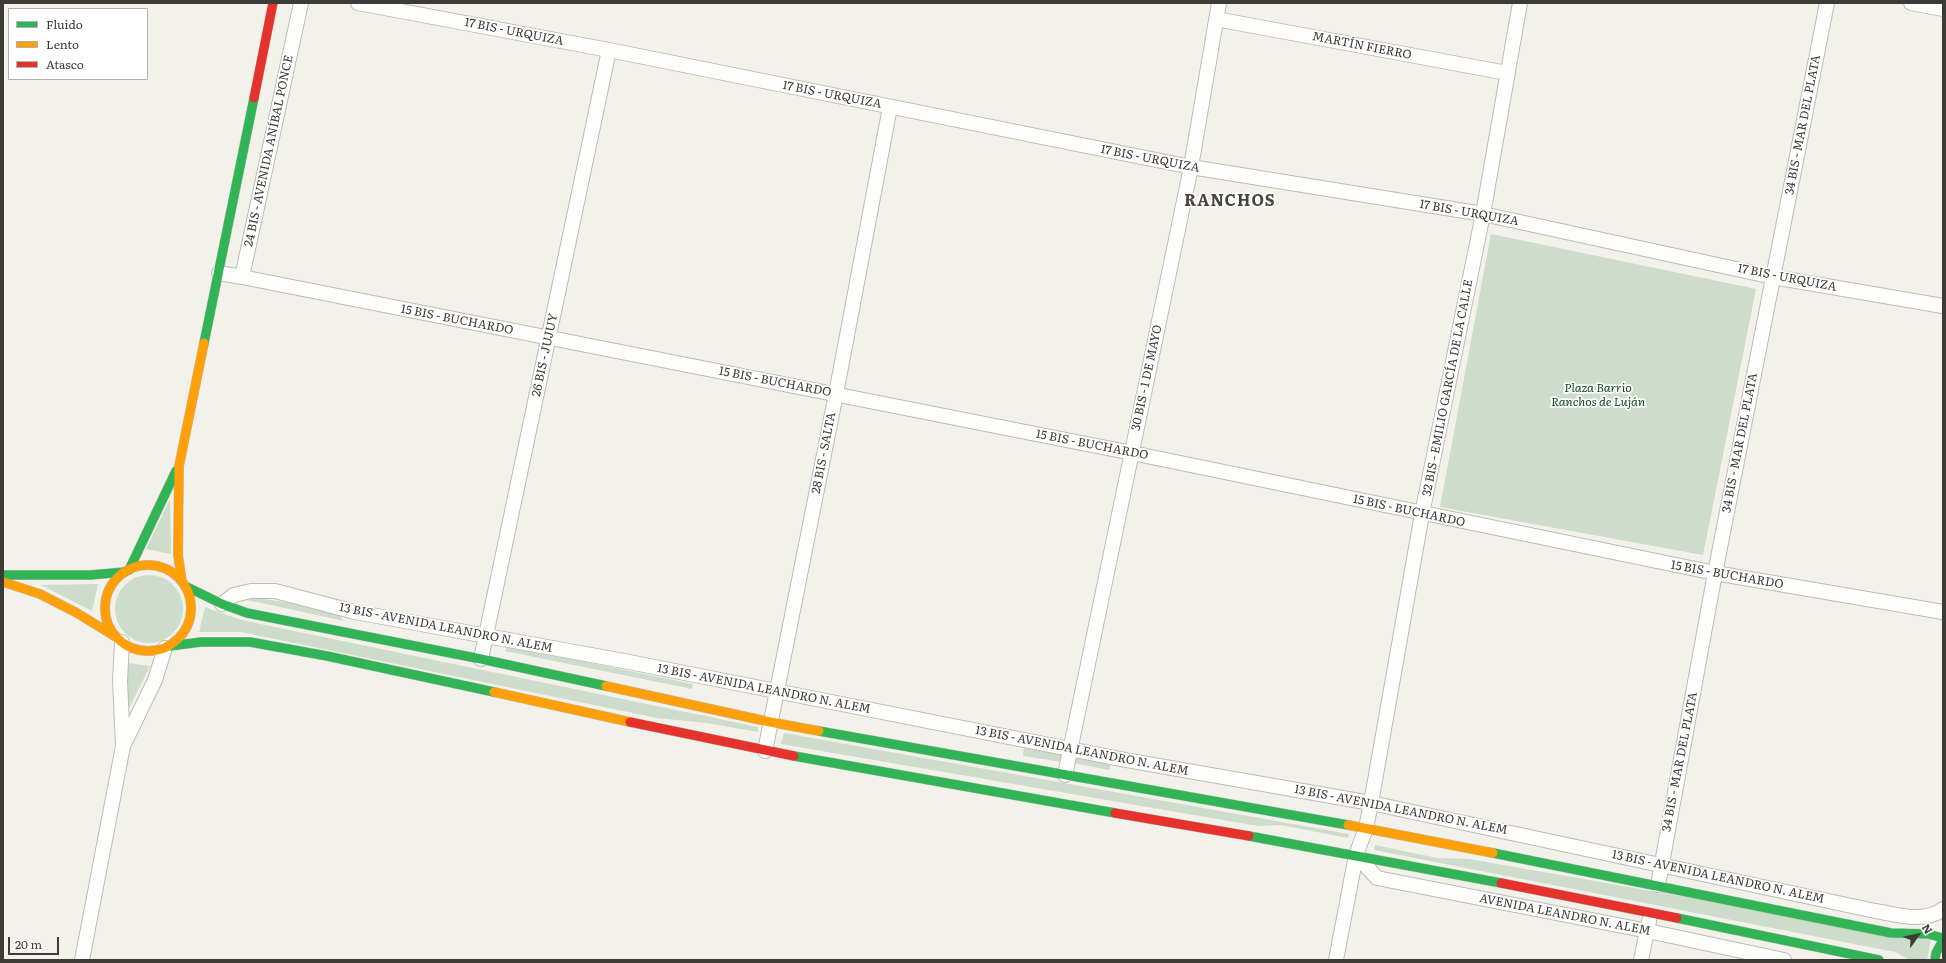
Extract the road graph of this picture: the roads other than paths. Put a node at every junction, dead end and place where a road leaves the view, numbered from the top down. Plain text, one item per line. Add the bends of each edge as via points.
1 (273, 3) edge
2 (301, 3) edge
3 (358, 3) edge
4 (1219, 3) edge
5 (1520, 3) edge
6 (1827, 3) edge
7 (1911, 3) edge
8 (1943, 9) edge
9 (1216, 19) junction
10 (609, 50) junction
11 (1507, 73) junction
12 (890, 107) junction
13 (1191, 167) junction
14 (1483, 214) junction
15 (219, 273) junction
16 (242, 277) junction
17 (1773, 277) junction
18 (1943, 306) edge
19 (548, 338) junction
20 (836, 394) junction
21 (1132, 453) junction
22 (179, 466) junction
23 (1422, 514) junction
24 (127, 571) junction
25 (1715, 573) junction
26 (3, 575) edge
27 (3, 582) edge
28 (183, 584) junction
29 (222, 604) junction
30 (1943, 612) edge
31 (486, 636) junction
32 (119, 639) junction
33 (168, 647) junction
34 (481, 659) junction
35 (776, 691) junction
36 (770, 722) junction
37 (123, 746) junction
38 (1070, 750) junction
39 (765, 751) junction
40 (1065, 775) junction
41 (1371, 803) junction
42 (1366, 828) junction
43 (1356, 855) junction
44 (1661, 864) junction
45 (1658, 885) junction
46 (1943, 909) edge
47 (1650, 912) junction
48 (1648, 931) junction
49 (1943, 939) edge
50 (82, 960) edge
51 (1336, 960) edge
52 (1642, 960) edge
53 (1784, 960) edge
54 (1878, 960) edge
55 (1935, 960) edge

1 - 15 main road, 24 BIS - AVENIDA ANÍBAL PONCE
2 - 16 street, 24 BIS - AVENIDA ANÍBAL PONCE
3 - 10 street, 17 BIS - URQUIZA
4 - 9 street, 30 BIS - 1 DE MAYO
5 - 11 street, 32 BIS - EMILIO GARCÍA DE LA CALLE
6 - 17 street, 34 BIS - MAR DEL PLATA
7 - 8 street
9 - 11 street, MARTÍN FIERRO
9 - 13 street, 30 BIS - 1 DE MAYO
10 - 12 street, 17 BIS - URQUIZA
10 - 19 street, 26 BIS - JUJUY
11 - 14 street, 32 BIS - EMILIO GARCÍA DE LA CALLE
12 - 13 street, 17 BIS - URQUIZA
12 - 20 street, 28 BIS - SALTA
13 - 14 street, 17 BIS - URQUIZA
13 - 21 street, 30 BIS - 1 DE MAYO
14 - 17 street, 17 BIS - URQUIZA
14 - 23 street, 32 BIS - EMILIO GARCÍA DE LA CALLE
15 - 16 street
15 - 22 main road, 24 BIS - AVENIDA ANÍBAL PONCE
16 - 19 street, 15 BIS - BUCHARDO
17 - 18 street, 17 BIS - URQUIZA
17 - 25 street, 34 BIS - MAR DEL PLATA
19 - 20 street, 15 BIS - BUCHARDO
19 - 31 street, 26 BIS - JUJUY
20 - 21 street, 15 BIS - BUCHARDO
20 - 35 street, 28 BIS - SALTA
21 - 23 street, 15 BIS - BUCHARDO
21 - 38 street, 30 BIS - 1 DE MAYO
22 - 24 main road, 24 BIS - AVENIDA ANÍBAL PONCE
22 - 28 main road, 24 BIS - AVENIDA ANÍBAL PONCE via 178,555
23 - 25 street, 15 BIS - BUCHARDO
23 - 41 street, 32 BIS - EMILIO GARCÍA DE LA CALLE
24 - 26 main road via 90,575
24 - 28 main road via 140,566 158,566 174,574
24 - 32 main road via 115,581 108,592 105,605 106,618 111,630
25 - 30 street, 15 BIS - BUCHARDO
25 - 44 street, 34 BIS - MAR DEL PLATA
27 - 32 main road via 40,594
28 - 29 main road, 13 BIS - AVENIDA LEANDRO N. ALEM
28 - 33 main road via 190,599 190,619 181,637
29 - 31 street, 13 BIS - AVENIDA LEANDRO N. ALEM via 234,595 251,591 275,591 356,612
29 - 34 main road, 13 BIS - AVENIDA LEANDRO N. ALEM via 247,613
31 - 34 street, 26 BIS - JUJUY
31 - 35 street, 13 BIS - AVENIDA LEANDRO N. ALEM
32 - 33 main road via 130,648 144,652
32 - 37 street
33 - 37 street
33 - 39 main road via 201,642 250,642 327,656
34 - 36 main road, 13 BIS - AVENIDA LEANDRO N. ALEM
35 - 36 street, 28 BIS - SALTA
35 - 38 street, 13 BIS - AVENIDA LEANDRO N. ALEM
36 - 39 street, 28 BIS - SALTA
36 - 40 main road, 13 BIS - AVENIDA LEANDRO N. ALEM
37 - 50 street
38 - 40 street, 30 BIS - 1 DE MAYO
38 - 41 street, 13 BIS - AVENIDA LEANDRO N. ALEM
39 - 43 main road
40 - 42 main road, 13 BIS - AVENIDA LEANDRO N. ALEM
41 - 42 street, 32 BIS - EMILIO GARCÍA DE LA CALLE
41 - 44 street, 13 BIS - AVENIDA LEANDRO N. ALEM
42 - 43 street, 32 BIS - EMILIO GARCÍA DE LA CALLE
42 - 45 main road, 13 BIS - AVENIDA LEANDRO N. ALEM
43 - 47 main road
43 - 48 street, AVENIDA LEANDRO N. ALEM via 1377,878
43 - 51 street, 32 BIS - EMILIO GARCÍA DE LA CALLE
44 - 45 street, 34 BIS - MAR DEL PLATA
44 - 46 street, 13 BIS - AVENIDA LEANDRO N. ALEM via 1904,916 1937,915
45 - 49 main road, 13 BIS - AVENIDA LEANDRO N. ALEM via 1891,933 1928,934
47 - 48 street
47 - 54 main road
48 - 52 street
48 - 53 street, AVENIDA LEANDRO N. ALEM
49 - 55 main road

